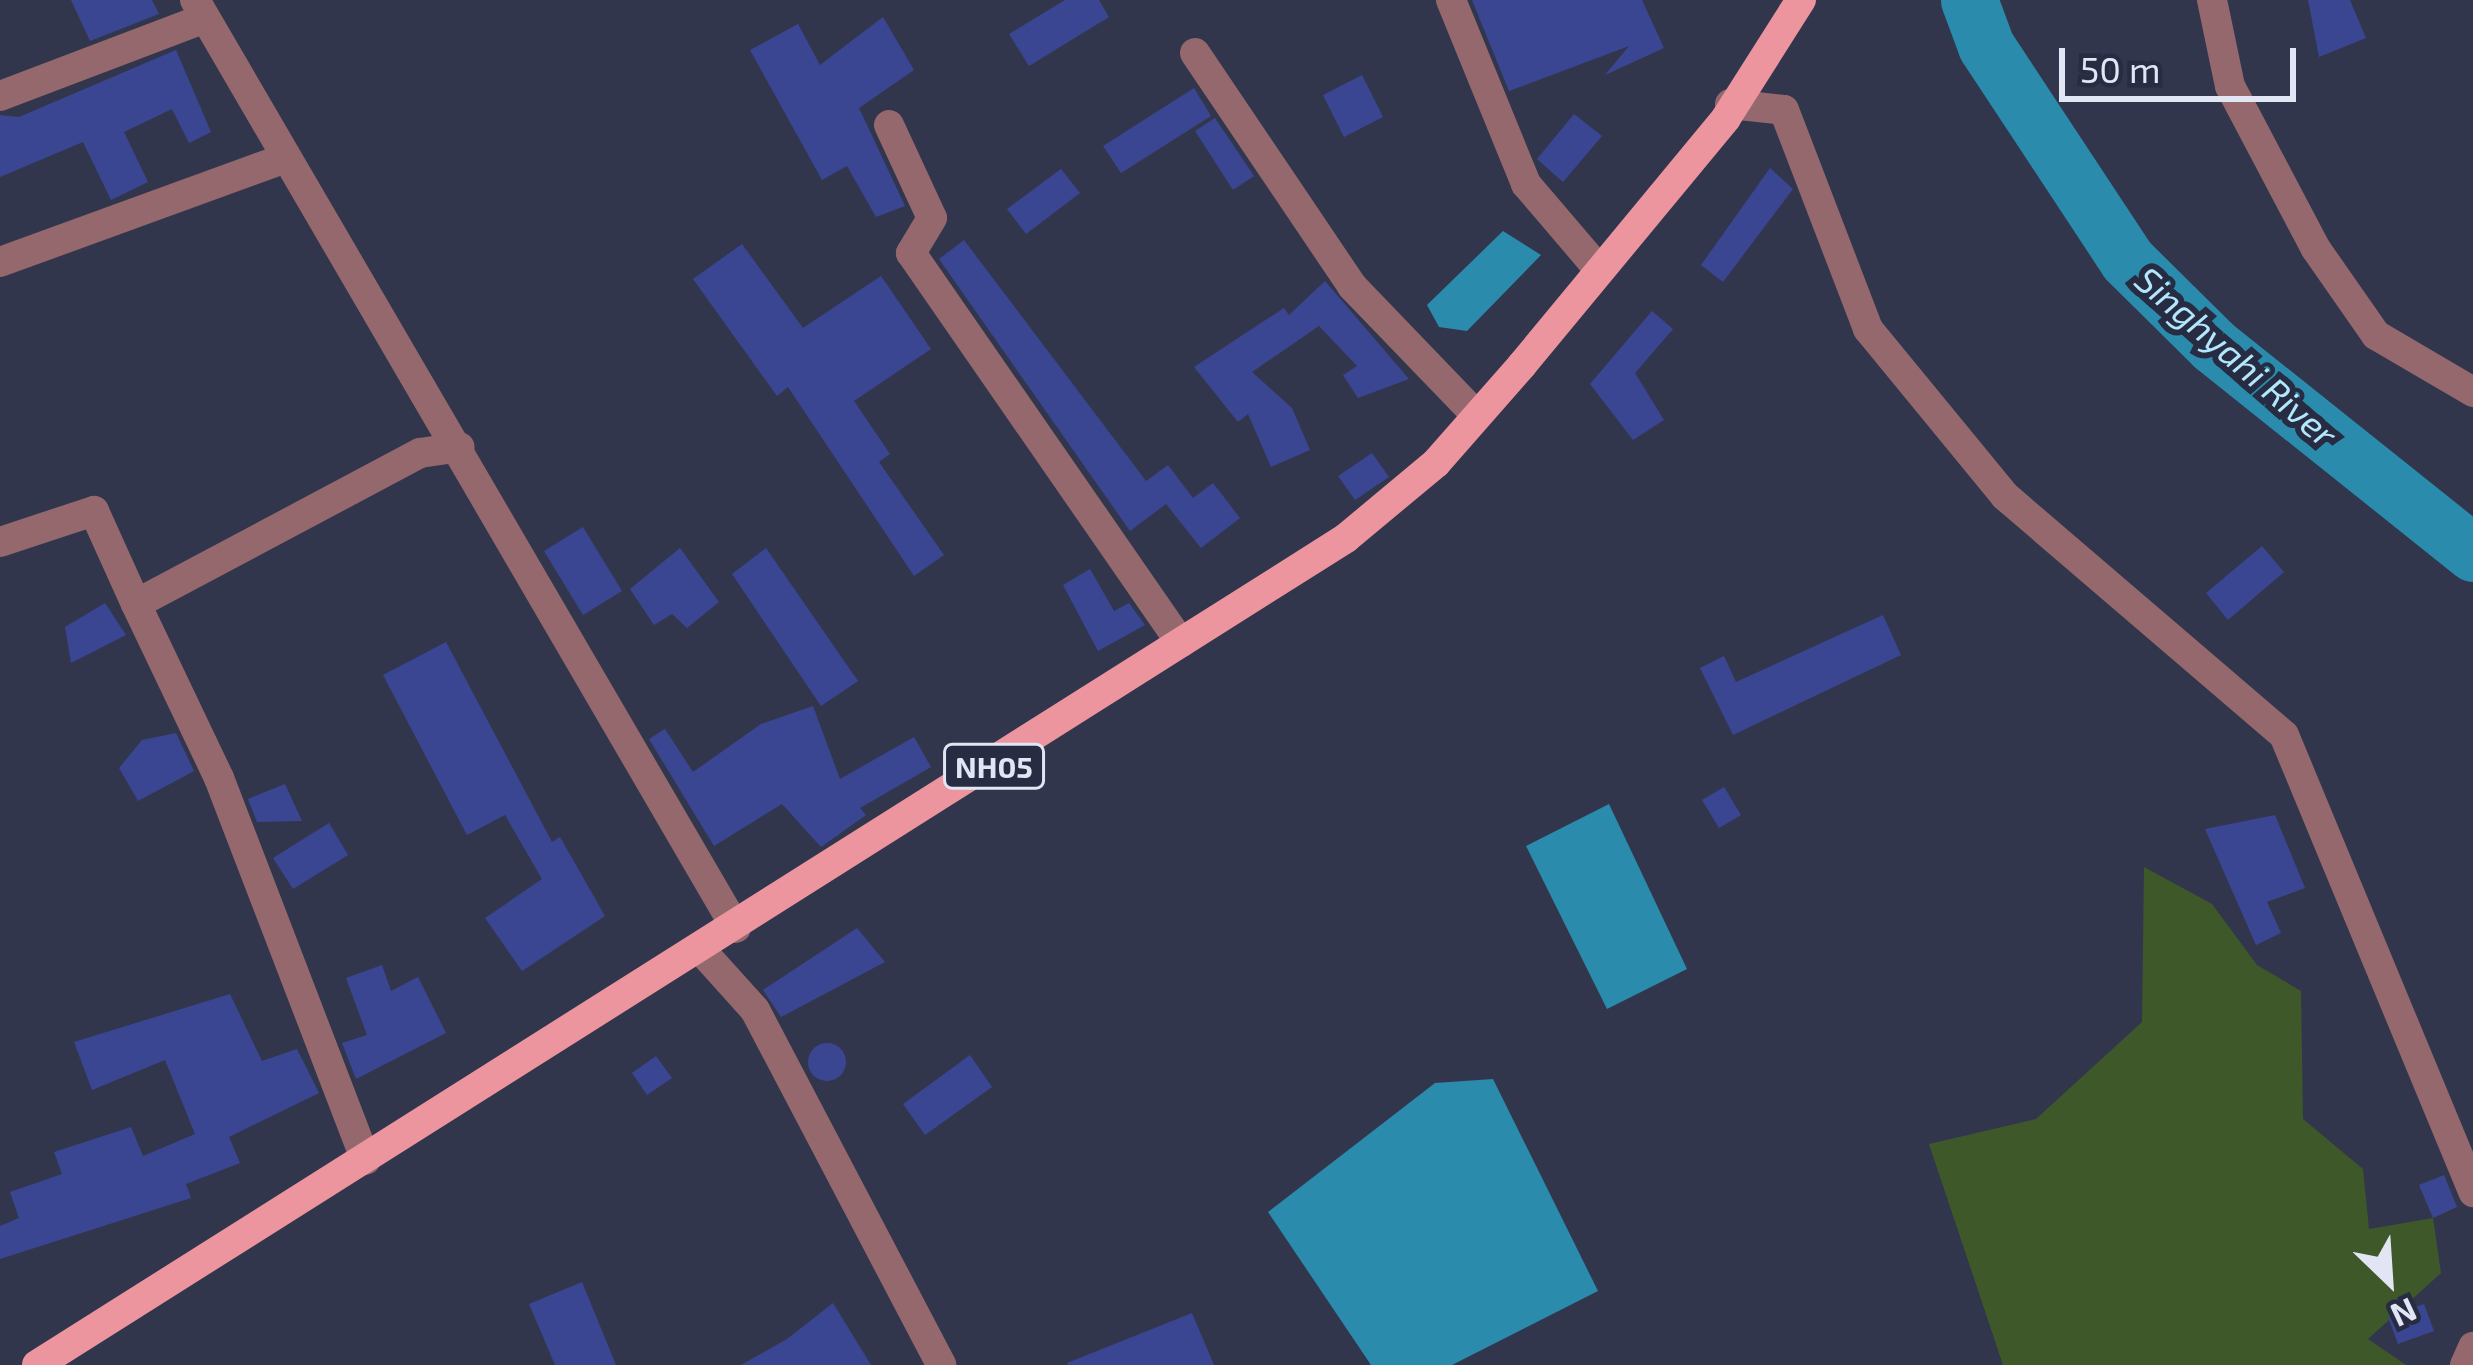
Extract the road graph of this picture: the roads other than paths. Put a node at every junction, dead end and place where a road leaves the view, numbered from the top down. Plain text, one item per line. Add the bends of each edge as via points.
1 (1451, 0) edge
2 (1801, 0) edge
3 (2212, 0) edge
4 (200, 9) edge
5 (1195, 53) dead end
6 (0, 96) edge
7 (1730, 104) junction
8 (889, 125) dead end
9 (284, 158) junction
10 (0, 262) edge
11 (1597, 267) junction
12 (2473, 392) edge
13 (1478, 416) junction
14 (460, 447) junction
15 (0, 542) edge
16 (136, 604) junction
17 (1181, 643) junction
18 (736, 928) junction
19 (701, 950) junction
20 (365, 1160) junction
21 (2473, 1192) edge
22 (2473, 1346) edge
23 (38, 1365) edge
24 (941, 1365) edge
25 (2465, 1365) edge

1 - 11 street via 1526,184
2 - 7 main road, NH05
3 - 12 street via 2230,86 2316,249 2376,335
4 - 6 street
4 - 9 street
5 - 13 street via 1352,286
7 - 11 main road, NH05
7 - 21 street via 1784,110 1868,329 2005,496 2284,735
8 - 17 street via 932,218 911,253
9 - 10 street
9 - 14 street
11 - 13 main road, NH05
13 - 17 main road, NH05 via 1346,538
14 - 16 street via 420,453
14 - 18 street
15 - 16 street via 94,511
16 - 20 street via 219,778
17 - 18 main road, NH05
18 - 19 main road, NH05
19 - 20 main road, NH05
19 - 24 street via 755,1010
20 - 23 main road, NH05
22 - 25 street

